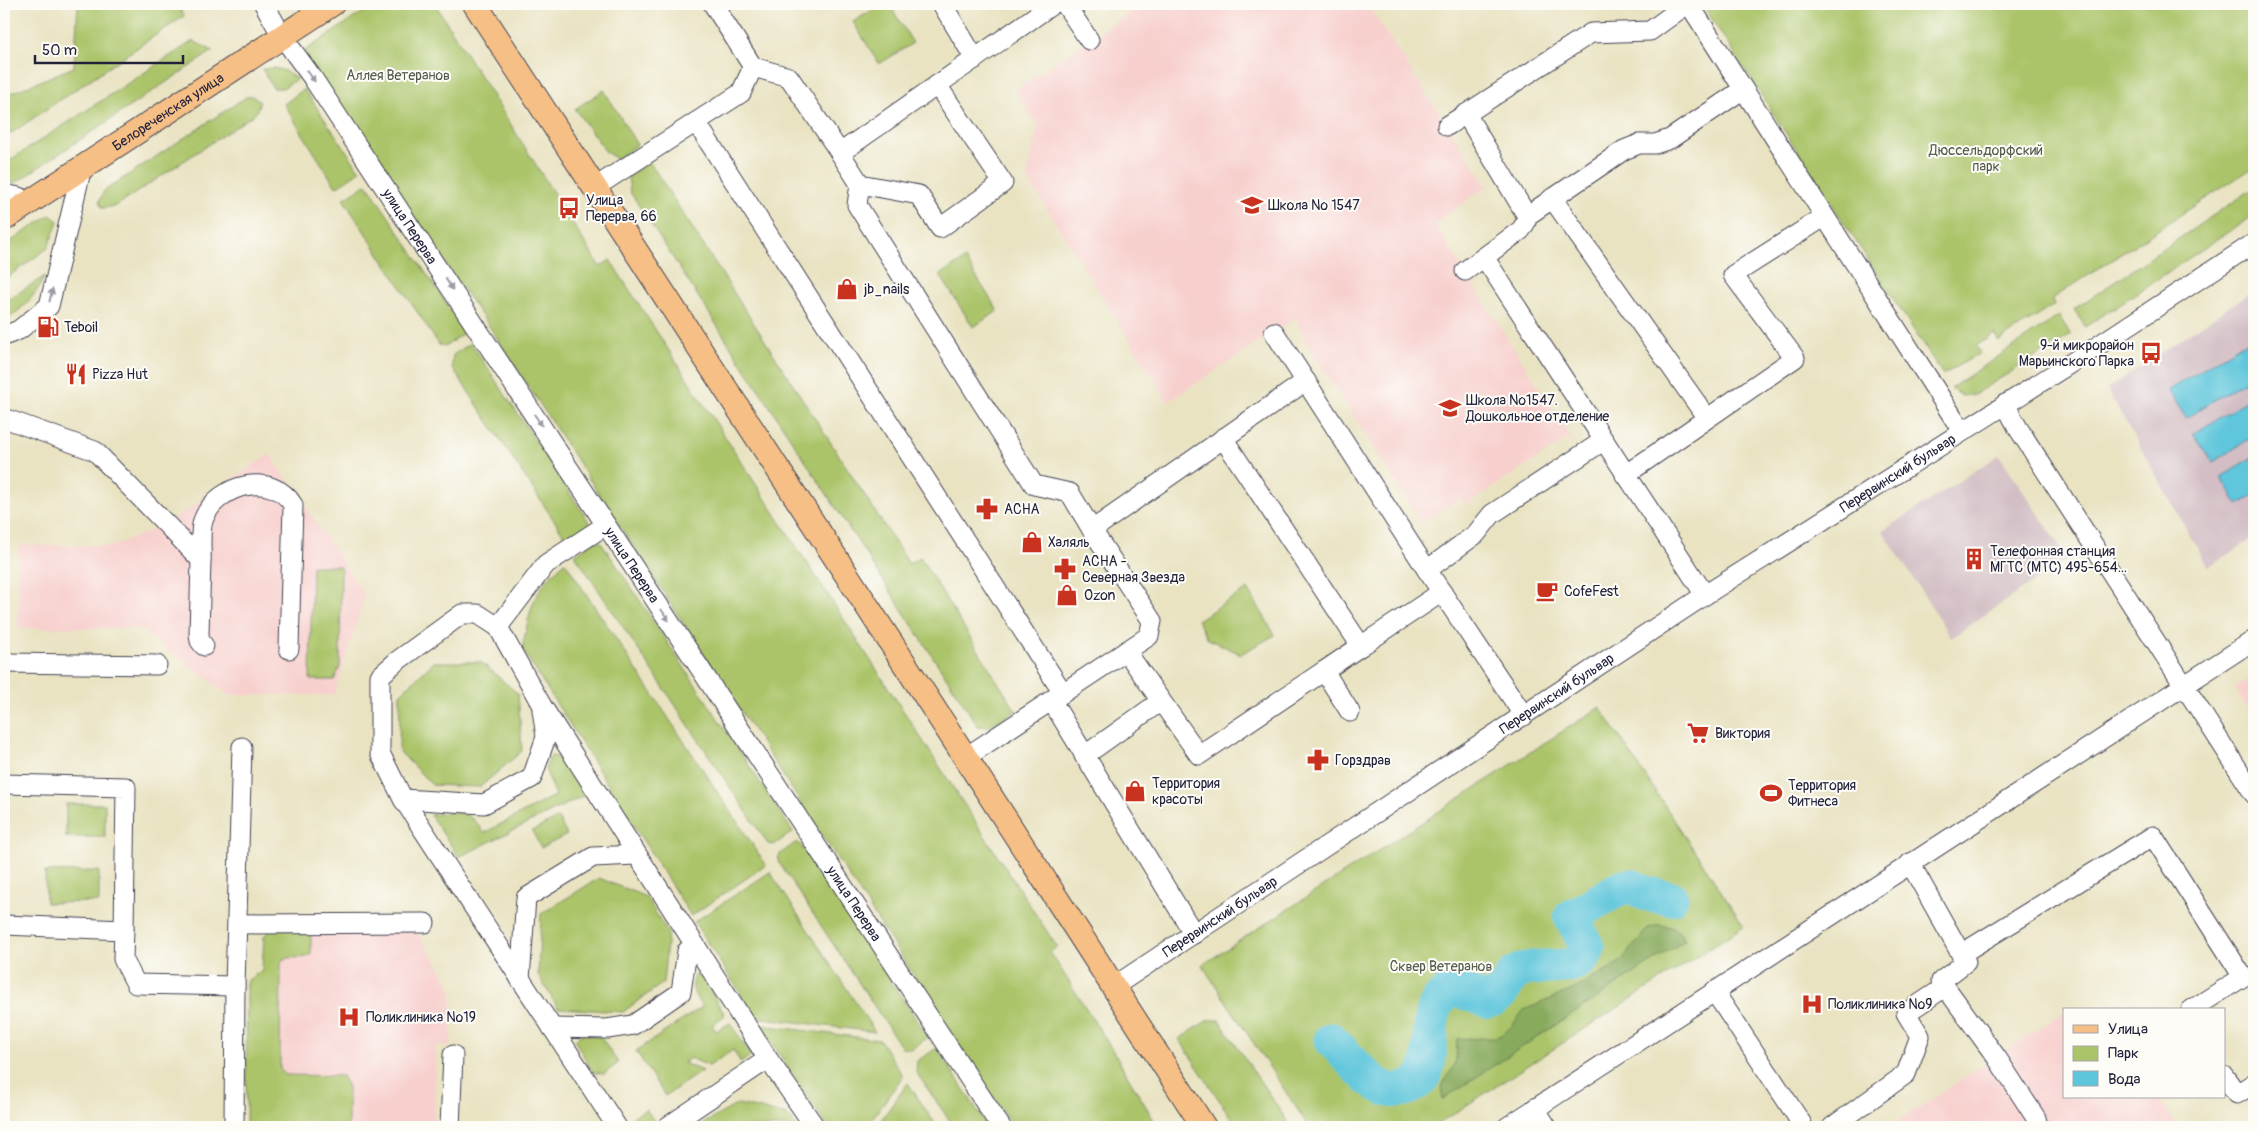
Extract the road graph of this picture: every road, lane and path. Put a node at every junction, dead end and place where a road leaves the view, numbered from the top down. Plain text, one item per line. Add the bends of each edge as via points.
1 (264, 4) edge
2 (332, 4) edge
3 (475, 4) edge
4 (713, 4) edge
5 (942, 4) edge
6 (1054, 4) edge
7 (1065, 4) edge
8 (1688, 4) edge
9 (282, 36) junction
10 (1089, 40) dead end
11 (975, 59) junction
12 (754, 67) junction
13 (938, 85) junction
14 (1742, 90) junction
15 (1466, 114) junction
16 (696, 122) junction
17 (1447, 126) dead end
18 (840, 153) junction
19 (82, 167) junction
20 (860, 184) junction
21 (594, 188) junction
22 (1552, 198) junction
23 (1527, 216) junction
24 (1824, 217) junction
25 (4, 219) edge
26 (2254, 243) edge
27 (1484, 257) junction
28 (1464, 271) dead end
29 (1274, 332) dead end
30 (4, 336) edge
31 (1306, 381) junction
32 (2005, 404) junction
33 (4, 418) edge
34 (1707, 418) junction
35 (1962, 430) junction
36 (1223, 438) junction
37 (1602, 441) junction
38 (1625, 475) junction
39 (606, 525) junction
40 (1092, 530) junction
41 (202, 560) junction
42 (1428, 570) junction
43 (1442, 592) junction
44 (1705, 595) junction
45 (498, 626) junction
46 (2254, 640) edge
47 (204, 646) dead end
48 (1361, 646) junction
49 (289, 649) dead end
50 (1126, 651) junction
51 (4, 663) edge
52 (157, 665) dead end
53 (1324, 671) junction
54 (2185, 684) junction
55 (1057, 697) junction
56 (1161, 701) junction
57 (542, 706) junction
58 (1350, 712) dead end
59 (1524, 716) junction
60 (242, 747) dead end
61 (1084, 756) junction
62 (966, 757) junction
63 (2252, 783) edge
64 (4, 784) edge
65 (403, 798) junction
66 (636, 855) junction
67 (1910, 864) junction
68 (426, 923) dead end
69 (238, 924) junction
70 (4, 925) edge
71 (124, 930) junction
72 (1194, 934) junction
73 (696, 945) junction
74 (1961, 954) junction
75 (520, 979) junction
76 (235, 986) junction
77 (1113, 987) junction
78 (1945, 987) junction
79 (1714, 991) junction
80 (2195, 1008) edge
81 (552, 1028) junction
82 (453, 1055) dead end
83 (768, 1059) junction
84 (2226, 1079) edge
85 (2254, 1083) edge
86 (1535, 1108) junction
87 (1801, 1126) edge
88 (234, 1127) edge
89 (450, 1127) edge
90 (617, 1127) edge
91 (667, 1127) edge
92 (815, 1127) edge
93 (1001, 1127) edge
94 (1204, 1127) edge
95 (1507, 1127) edge
96 (1547, 1127) edge
97 (1832, 1127) edge
98 (2038, 1127) edge

1 - 9 street, улица Перерва
2 - 9 main road, Белореченская улица
3 - 21 main road
4 - 12 street
5 - 11 street
6 - 11 street
7 - 10 street
8 - 14 street
8 - 15 street via 1650,31 1591,33
9 - 19 main road, Белореченская улица
9 -> 39 street, улица Перерва via 312,76
11 - 13 street
12 - 16 street via 741,93
12 - 18 street via 789,77
13 - 18 street
13 - 20 street via 1003,183 940,228 920,195
14 - 22 street via 1670,139 1624,150
14 - 24 street
15 - 17 street
15 - 23 street
16 - 21 street
16 - 55 street
18 - 20 street
19 - 25 main road, Белореченская улица
30 -> 19 street via 18,330 49,306
20 - 40 street via 856,206 1034,484 1070,493
21 - 62 main road
22 - 23 street
22 - 34 street
23 - 27 street via 1521,230
24 - 34 street via 1732,275 1794,358
24 - 35 street
26 - 32 street, Перервинский бульвар
27 - 28 street
27 - 37 street
29 - 31 street
31 - 36 street
31 - 42 street
32 - 35 street, Перервинский бульвар
32 - 54 street
33 - 41 street via 95,451
34 - 38 street
35 - 44 street, Перервинский бульвар
36 - 40 street
36 - 48 street
37 - 38 street
37 - 42 street via 1492,514 1476,534
38 - 44 street
39 - 45 street via 546,564
39 -> 93 street, улица Перерва
40 - 50 street via 1152,621 1149,636
41 - 47 street via 199,634
41 - 49 street via 203,520 223,495 238,488 264,485 273,486 287,495 293,505
42 - 43 street
43 - 48 street
43 - 59 street
44 - 59 street, Перервинский бульвар
45 - 57 street
45 - 65 street via 478,614 462,614 380,676 380,753
46 - 54 street
48 - 53 street
50 - 55 street
50 - 56 street
51 - 52 street
53 - 56 street via 1199,755
53 - 58 street
54 - 63 street
54 - 67 street
55 - 61 street
55 - 62 street
56 - 61 street
57 - 65 street via 546,737 532,778 484,804
57 - 66 street
59 - 72 street, Перервинский бульвар
60 - 69 street
61 - 72 street
62 - 77 main road
64 - 71 street via 126,787
65 - 75 street
66 - 73 street
66 - 75 street via 593,857 526,898
67 - 74 street
67 - 79 street
68 - 69 street
69 - 76 street
70 - 71 street
71 - 76 street via 123,960 136,984
72 - 77 street, Перервинский бульвар
73 - 81 street via 687,951 681,992 633,1025 607,1029
73 - 83 street
74 - 78 street via 1966,962 1941,981
74 - 80 street via 2153,836 2243,977
75 - 81 street
76 - 88 street
77 - 94 main road
78 - 97 street via 1906,1013 1920,1036 1906,1074
78 - 98 street via 2002,1065 2036,1118
79 - 86 street
79 - 87 street
81 - 90 street
82 - 89 street
83 - 91 street
83 - 92 street
84 - 85 street via 2237,1094
86 - 95 street
86 - 96 street

